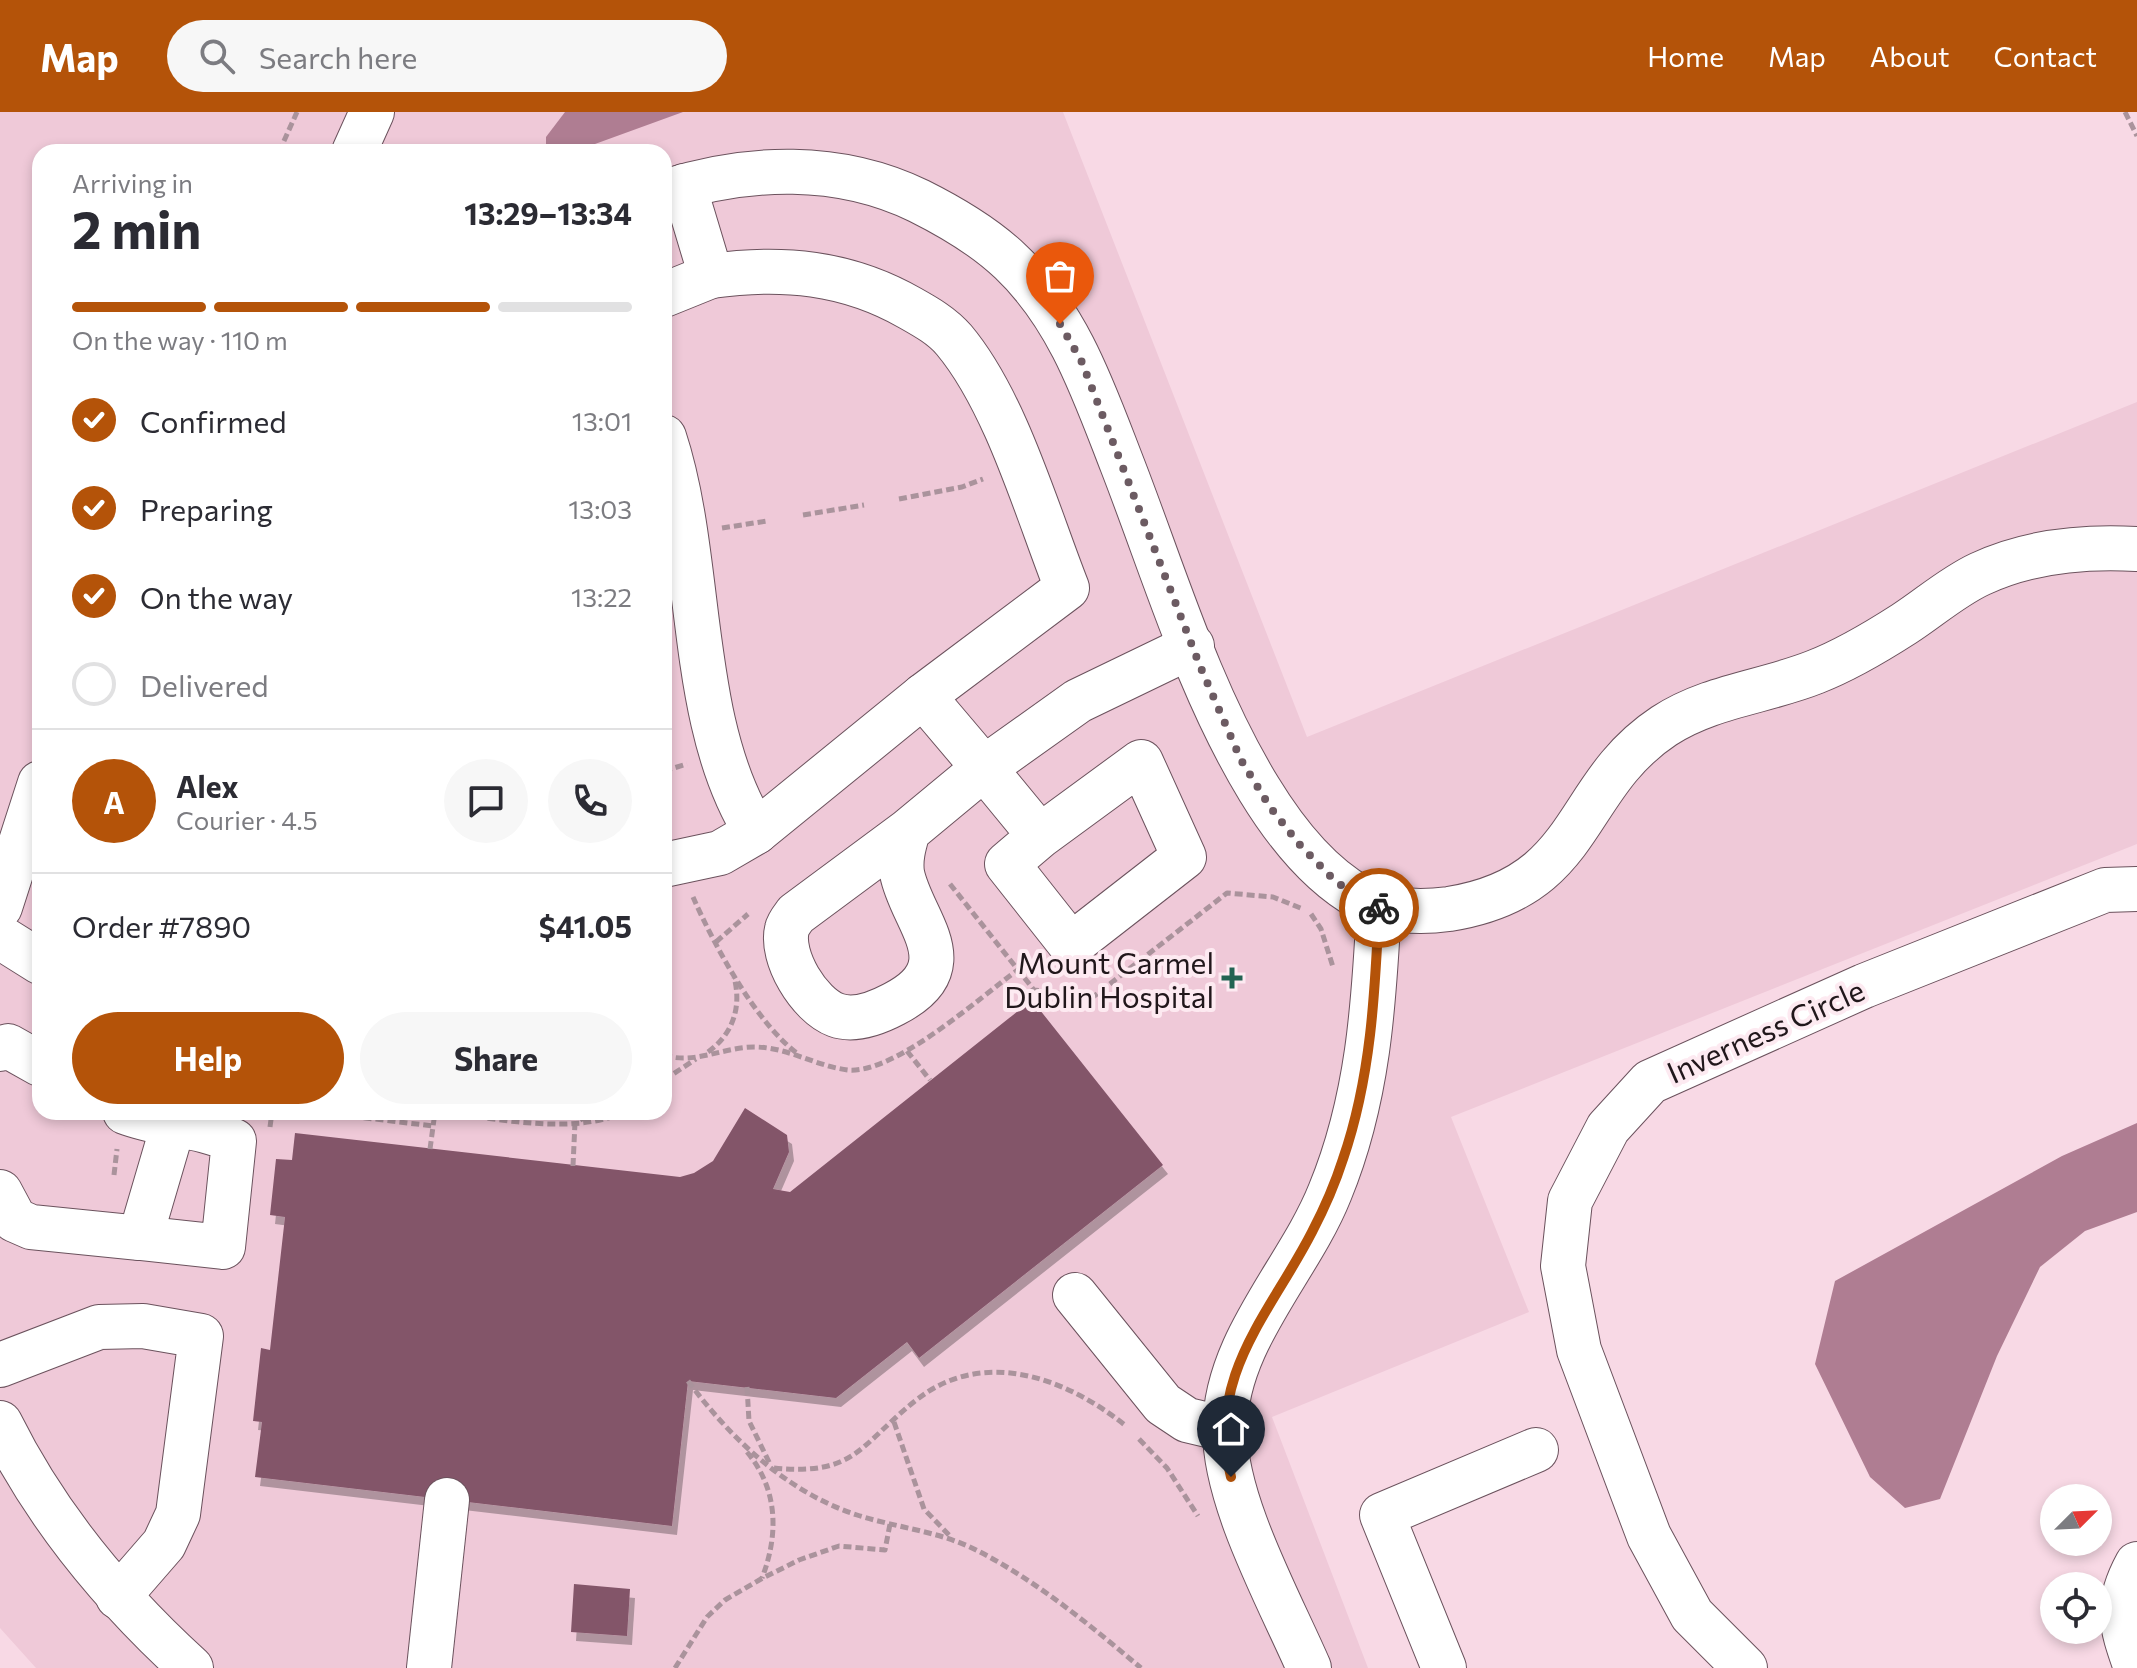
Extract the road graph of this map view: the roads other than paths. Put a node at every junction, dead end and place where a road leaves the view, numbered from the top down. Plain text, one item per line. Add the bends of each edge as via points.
1 (372, 112) edge
2 (358, 144) edge
3 (674, 189) edge
4 (711, 276) junction
5 (672, 292) edge
6 (672, 471) edge
7 (2137, 549) edge
8 (1192, 646) junction
9 (923, 696) junction
10 (984, 768) junction
11 (32, 808) edge
12 (908, 831) dead end
13 (756, 832) junction
14 (1040, 836) dead end
15 (672, 863) edge
16 (2137, 889) edge
17 (1379, 906) junction
18 (0, 907) edge
19 (0, 937) edge
20 (32, 957) edge
21 (0, 1049) edge
22 (32, 1060) edge
23 (174, 1120) edge
24 (181, 1120) edge
25 (0, 1192) edge
26 (140, 1238) junction
27 (1075, 1295) dead end
28 (0, 1365) edge
29 (0, 1423) edge
30 (1225, 1429) junction
31 (1536, 1450) dead end
32 (447, 1500) dead end
33 (2137, 1564) edge
34 (118, 1597) junction
35 (191, 1668) edge
36 (429, 1668) edge
37 (1309, 1668) edge
38 (1444, 1668) edge
39 (1745, 1668) edge
40 (2136, 1668) edge

1 - 2 street
3 - 4 street
3 - 8 street via 766,171 853,177 893,188 939,211 1010,261 1038,292 1081,360
4 - 5 street
4 - 9 street via 775,270 814,274 854,281 889,296 953,339 990,396 1067,588
6 - 13 street via 714,722 737,800
7 - 17 street via 2078,548 2018,559 1976,576 1905,624 1819,671 1698,707 1642,741 1567,843 1507,894 1421,912
8 - 10 street via 1078,701
8 - 17 street via 1241,760 1270,807 1336,882
9 - 10 street
9 - 13 street
10 - 12 street
10 - 14 street
11 - 18 street
13 - 15 street via 720,853
16 - 39 street, Inverness Circle via 2105,890 1991,935 1751,1033 1650,1082 1608,1128 1570,1201 1563,1266 1579,1350 1649,1536 1692,1615
17 - 30 street via 1370,1034 1356,1119 1312,1233 1235,1370
19 - 20 street
21 - 22 street via 8,1046
23 - 26 street
24 - 26 street via 234,1141 223,1247
25 - 26 street via 15,1220 31,1227
27 - 30 street via 1163,1404 1187,1420
28 - 34 street via 99,1327 143,1326 201,1336 178,1514 164,1544
29 - 34 street via 52,1514
30 - 37 street via 1235,1493
31 - 38 street via 1382,1515
32 - 36 street
33 - 40 street via 2122,1593 2121,1626
34 - 35 street

